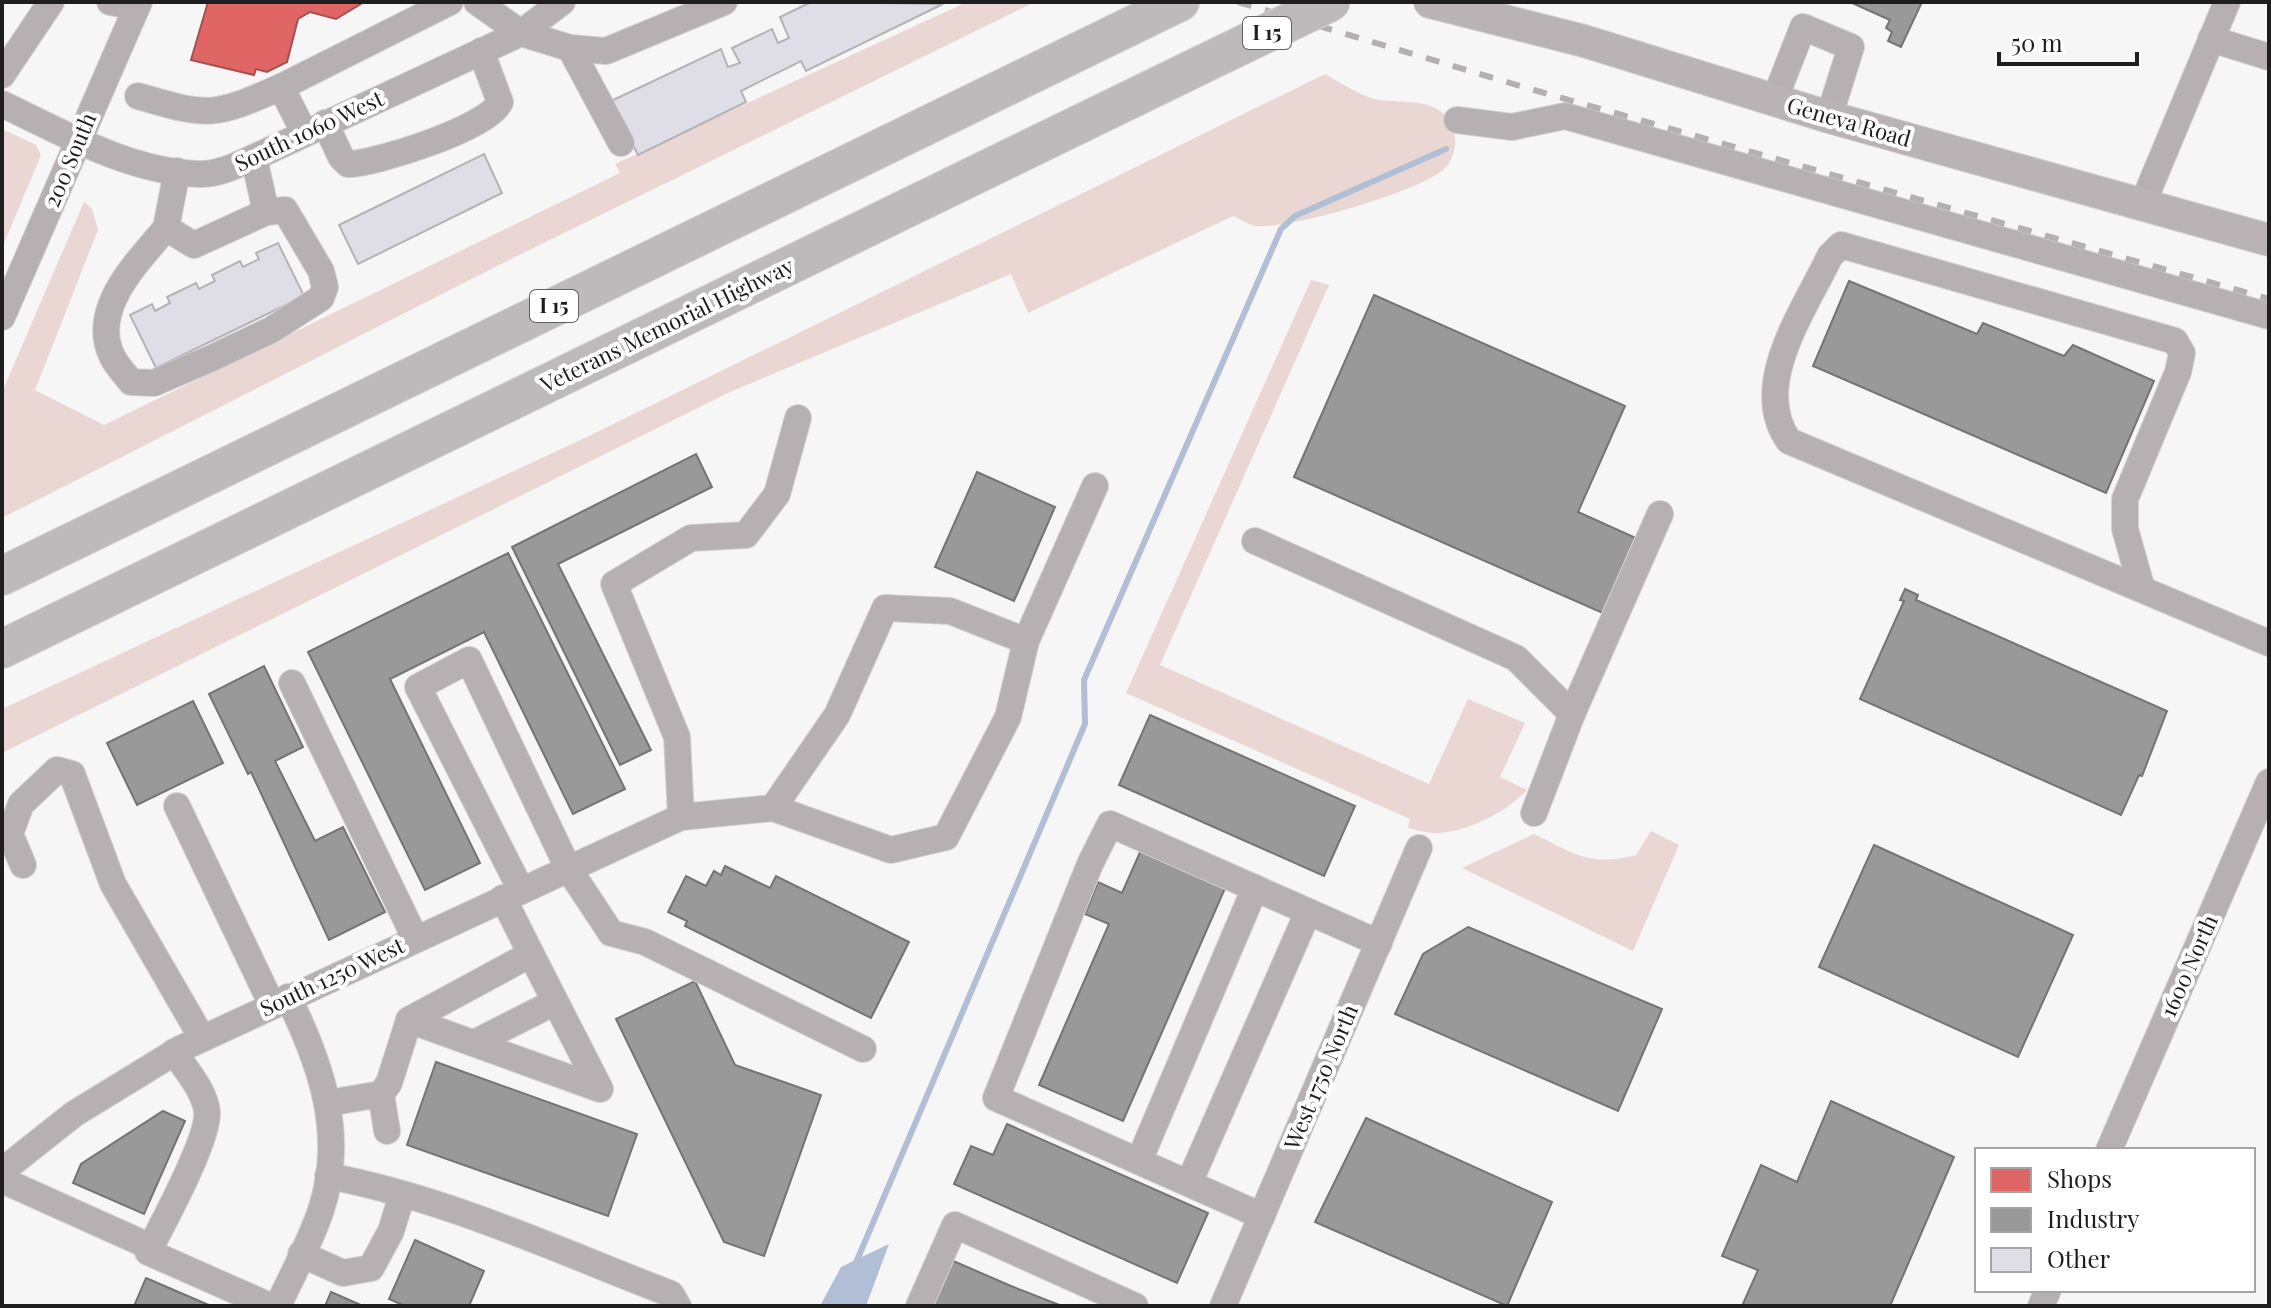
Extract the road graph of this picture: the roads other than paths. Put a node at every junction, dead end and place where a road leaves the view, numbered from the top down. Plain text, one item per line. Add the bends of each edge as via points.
1 (51, 2) edge
2 (110, 2) edge
3 (450, 2) edge
4 (477, 2) edge
5 (562, 2) edge
6 (724, 2) edge
7 (1180, 2) edge
8 (1331, 2) edge
9 (1430, 2) edge
10 (2227, 2) edge
11 (138, 5) edge
12 (521, 33) junction
13 (2211, 39) junction
14 (570, 48) junction
15 (481, 51) junction
16 (2269, 57) edge
17 (2, 75) edge
18 (281, 87) junction
19 (138, 96) dead end
20 (1774, 101) junction
21 (2, 104) edge
22 (1829, 117) junction
23 (1457, 120) dead end
24 (315, 128) junction
25 (79, 140) junction
26 (621, 143) dead end
27 (254, 158) junction
28 (177, 171) junction
29 (2143, 203) junction
30 (266, 212) junction
31 (166, 228) junction
32 (2269, 240) edge
33 (2269, 316) edge
34 (2, 317) edge
35 (798, 418) dead end
36 (1095, 486) dead end
37 (1660, 514) dead end
38 (1255, 541) dead end
39 (2, 576) edge
40 (2142, 589) junction
41 (1026, 641) junction
42 (2269, 643) edge
43 (2, 649) edge
44 (292, 683) dead end
45 (1572, 714) junction
46 (2269, 782) edge
47 (177, 806) dead end
48 (773, 808) junction
49 (1534, 813) dead end
50 (681, 817) junction
51 (1419, 848) dead end
52 (23, 865) dead end
53 (568, 868) junction
54 (1255, 888) junction
55 (512, 894) junction
56 (1308, 912) junction
57 (415, 938) junction
58 (1379, 943) junction
59 (531, 954) junction
60 (280, 1001) junction
61 (555, 1002) junction
62 (409, 1020) junction
63 (202, 1038) junction
64 (474, 1043) junction
65 (863, 1049) dead end
66 (174, 1052) junction
67 (381, 1094) junction
68 (328, 1103) junction
69 (387, 1131) dead end
70 (2110, 1148) edge
71 (1139, 1161) junction
72 (2, 1171) edge
73 (328, 1176) junction
74 (2, 1180) edge
75 (1189, 1183) junction
76 (402, 1195) junction
77 (1262, 1216) junction
78 (140, 1242) junction
79 (301, 1254) junction
80 (270, 1306) edge
81 (278, 1306) edge
82 (678, 1306) edge
83 (919, 1306) edge
84 (1135, 1306) edge
85 (1223, 1306) edge

1 - 17 street
2 - 11 street
3 - 18 street
4 - 12 street
5 - 12 street, South 1060 West
6 - 14 street via 606,51
7 - 39 highway, I 15
8 - 43 highway, Veterans Memorial Highway / I 15, bridge
9 - 20 main road, Geneva Road via 1584,41
10 - 13 street
11 - 25 street, 200 South
12 - 14 street
12 - 15 street, South 1060 West
13 - 16 street
13 - 29 street
14 - 26 street
15 - 24 street, South 1060 West
15 - 24 street via 500,102 472,124 374,162 348,164
18 - 19 street via 226,111 192,112
18 - 24 street
20 - 22 main road, Geneva Road
20 - 22 street via 1803,27 1851,47
21 - 25 street, South 1060 West
22 - 29 main road, Geneva Road
23 - 33 street via 1512,127 1565,116
24 - 27 street, South 1060 West
25 - 28 street, South 1060 West via 149,167
25 - 34 street, 200 South
27 - 28 street, South 1060 West via 200,175
27 - 30 street
28 - 31 street
29 - 32 main road, Geneva Road
30 - 31 street via 194,245
30 - 31 street via 285,210 321,271 321,298 214,357 154,383 131,382 111,356 105,326 120,285
35 - 50 street via 777,494 746,535 691,538 614,584 677,737
36 - 41 street
37 - 45 street
38 - 45 street via 1516,658
40 - 40 street via 1789,441 1779,426 1775,379 1830,256 1841,245 2175,341 2182,353 2178,372 2125,499 2125,529
40 - 42 street
41 - 48 street via 950,611 885,608 837,715
41 - 48 street via 1008,717 946,837 891,850
44 - 57 street
45 - 49 street
46 - 70 street, 1600 North
47 - 60 street
48 - 50 street, South 1250 West
50 - 53 street, South 1250 West
51 - 58 street, West 1750 North
52 - 63 street via 10,834 21,804 57,770 72,774 113,884
53 - 55 street, South 1250 West
53 - 55 street via 469,660 418,687
53 - 65 street via 611,933 645,942
54 - 56 street
54 - 71 street
54 - 71 street via 1110,824 1090,864 996,1098
55 - 57 street, South 1250 West
55 - 59 street
56 - 58 street
56 - 75 street
57 - 60 street, South 1250 West
58 - 77 street, West 1750 North
59 - 61 street
59 - 62 street
60 - 63 street, South 1250 West
60 - 68 street via 313,1046
61 - 64 street
61 - 64 street via 600,1089
62 - 64 street
62 - 67 street
63 - 66 street, South 1250 West
66 - 72 street, South 1250 West via 74,1114
66 - 78 street via 203,1096 207,1115 199,1146
67 - 68 street
67 - 69 street
68 - 73 street
71 - 75 street
73 - 76 street
73 - 79 street via 321,1210
74 - 78 street
75 - 77 street
76 - 79 street via 371,1268 343,1273
76 - 82 street via 671,1294
77 - 85 street, West 1750 North
78 - 80 street via 148,1252
79 - 81 street
83 - 84 street via 955,1225

